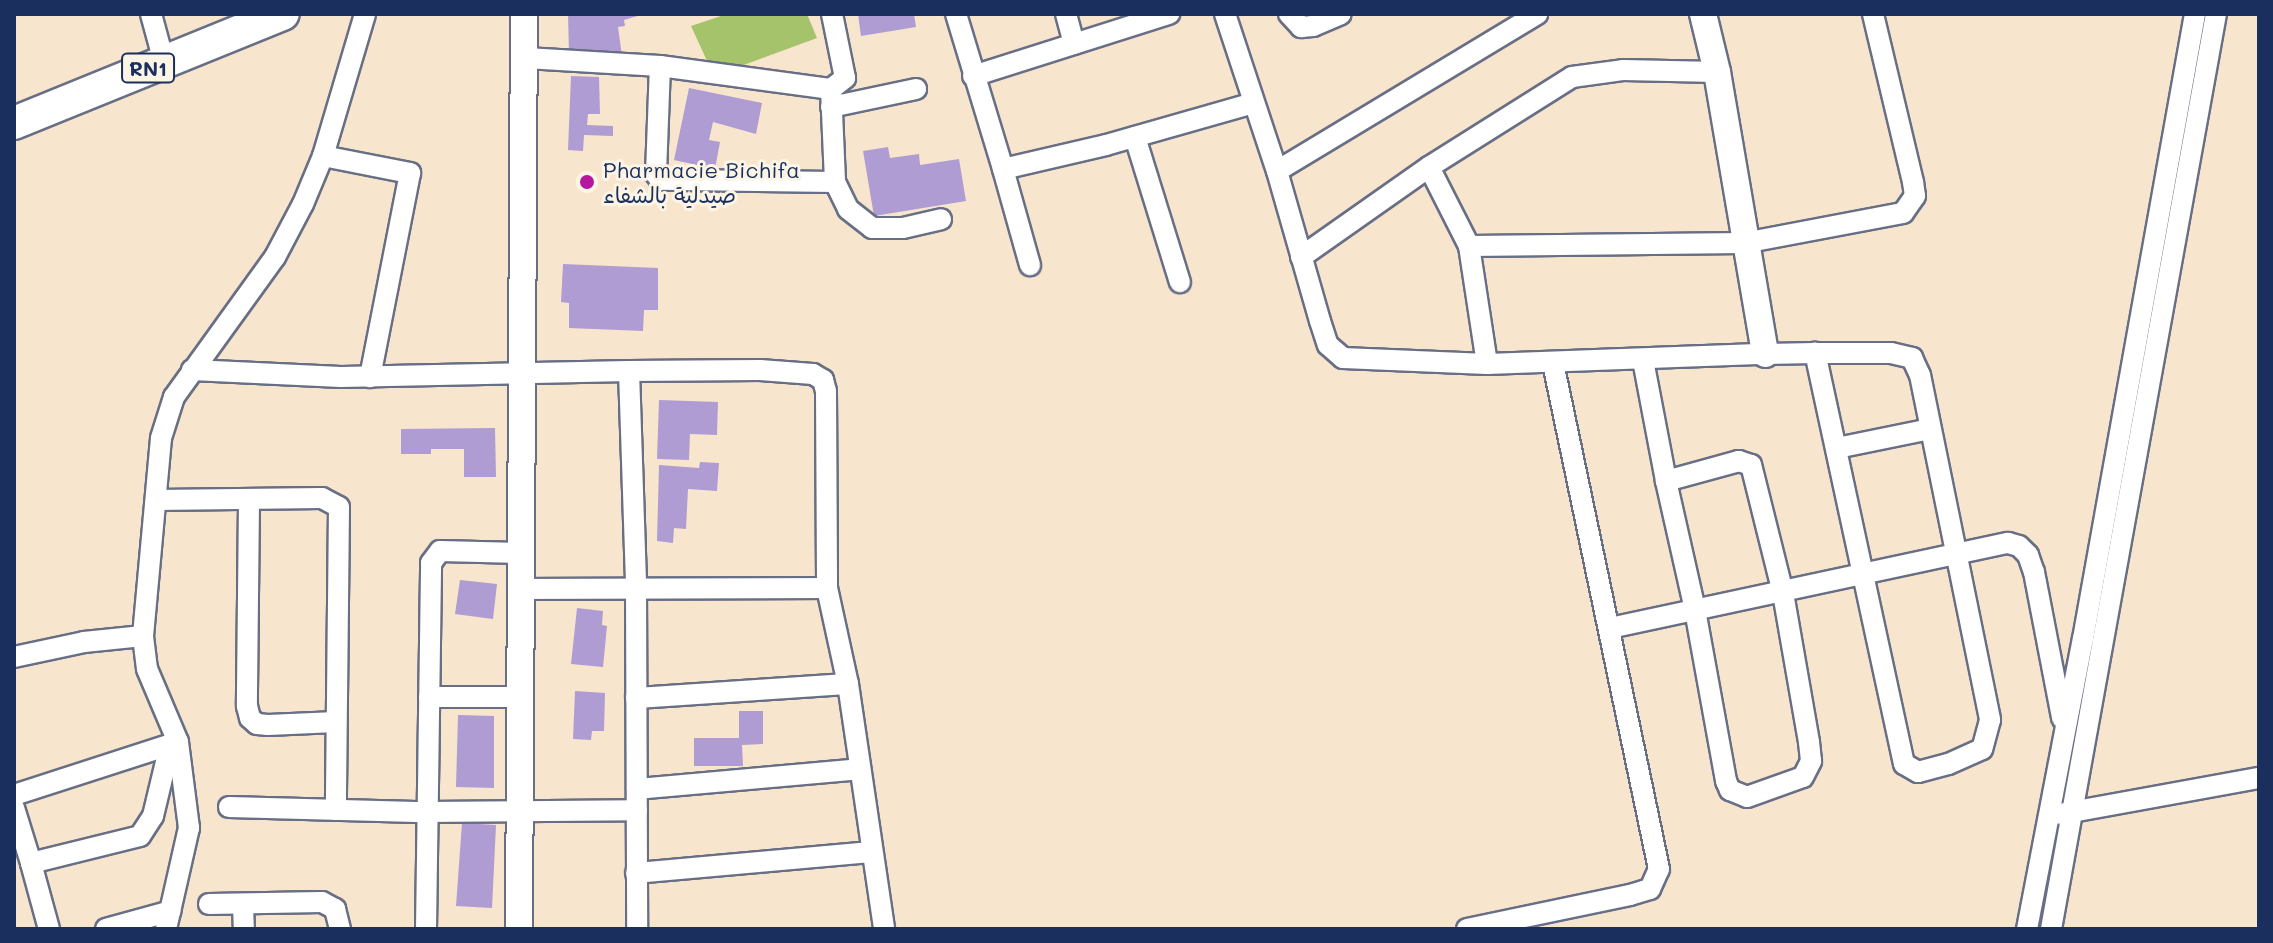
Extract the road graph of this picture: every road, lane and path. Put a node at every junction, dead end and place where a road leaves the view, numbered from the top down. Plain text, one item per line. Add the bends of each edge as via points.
1 (151, 14) edge
2 (283, 14) edge
3 (365, 14) edge
4 (524, 14) edge
5 (832, 14) edge
6 (956, 14) edge
7 (1066, 14) edge
8 (1169, 14) edge
9 (1225, 14) edge
10 (1289, 14) edge
11 (1341, 14) edge
12 (1537, 14) edge
13 (1703, 14) edge
14 (1873, 14) edge
15 (2195, 14) edge
16 (2216, 14) edge
17 (1508, 21) edge
18 (1074, 44) junction
19 (526, 58) junction
20 (164, 62) junction
21 (660, 66) junction
22 (1717, 72) junction
23 (973, 76) junction
24 (916, 89) dead end
25 (831, 98) junction
26 (1253, 103) junction
27 (14, 123) edge
28 (1135, 137) junction
29 (323, 156) junction
30 (1429, 167) junction
31 (1003, 169) junction
32 (1277, 171) junction
33 (835, 182) junction
34 (941, 219) dead end
35 (1744, 243) junction
36 (1469, 246) junction
37 (1301, 257) junction
38 (1030, 265) dead end
39 (1180, 282) dead end
40 (1815, 353) junction
41 (1765, 354) junction
42 (1643, 360) junction
43 (1553, 363) junction
44 (1487, 364) junction
45 (192, 370) junction
46 (629, 371) junction
47 (521, 374) junction
48 (370, 377) junction
49 (1930, 429) junction
50 (1837, 448) junction
51 (1666, 481) junction
52 (156, 500) junction
53 (249, 501) junction
54 (521, 553) junction
55 (1957, 553) junction
56 (1863, 575) junction
57 (636, 587) junction
58 (827, 588) junction
59 (521, 589) junction
60 (1783, 593) junction
61 (1695, 610) junction
62 (1610, 628) junction
63 (143, 636) junction
64 (14, 657) edge
65 (848, 684) junction
66 (429, 697) junction
67 (520, 697) junction
68 (636, 698) junction
69 (336, 722) junction
70 (2064, 734) junction
71 (174, 743) junction
72 (860, 769) junction
73 (2259, 778) edge
74 (14, 795) edge
75 (637, 800) junction
76 (229, 807) dead end
77 (14, 808) edge
78 (336, 810) junction
79 (519, 811) junction
80 (426, 812) junction
81 (2070, 813) junction
82 (2048, 815) junction
83 (872, 852) junction
84 (31, 863) junction
85 (636, 873) junction
86 (209, 904) dead end
87 (243, 905) junction
88 (168, 920) edge
89 (49, 929) edge
90 (106, 929) edge
91 (244, 929) edge
92 (340, 929) edge
93 (426, 929) edge
94 (519, 929) edge
95 (637, 929) edge
96 (884, 929) edge
97 (1467, 929) edge
98 (2027, 929) edge
99 (2051, 929) edge

1 - 20 street
2 - 20 main road, RN1
3 - 29 street
4 - 19 street
5 - 25 street via 845,78
6 - 23 street
7 - 18 street
8 - 18 street
9 - 26 street
10 - 11 street via 1301,27
12 - 17 street
13 - 22 street
14 - 35 street via 1913,182 1911,205 1903,213 1853,225
15 - 70 street
16 - 81 street
17 - 32 street
18 - 23 street
19 - 21 street
19 - 47 street
20 - 27 main road, RN1
21 - 25 street
21 - 33 street via 660,180
22 - 30 street via 1623,70 1572,77
22 - 35 street
23 - 31 street
24 - 25 street
25 - 33 street
26 - 28 street
26 - 32 street
28 - 31 street
28 - 39 street
29 - 45 street via 275,257
29 - 48 street via 410,173
30 - 36 street
30 - 37 street
31 - 38 street
32 - 37 street
33 - 34 street via 848,209 872,228 903,228
35 - 36 street
35 - 41 street
36 - 44 street
37 - 44 street via 1335,353 1355,361
40 - 41 street
40 - 49 street via 1912,358
40 - 50 street
41 - 42 street
42 - 43 street
42 - 51 street
43 - 44 street
43 - 62 street
45 - 48 street
45 - 52 street via 174,397 161,438
46 - 47 street
46 - 57 street
46 - 58 street via 760,370 819,376 826,391
47 - 48 street
47 - 54 street
49 - 50 street
49 - 55 street
50 - 56 street
51 - 60 street via 1739,461 1751,465
51 - 61 street
52 - 53 street
52 - 63 street
53 - 69 street via 250,718 268,725
53 - 69 street via 322,498 339,507
54 - 59 street
54 - 66 street via 440,551 433,556
55 - 56 street
55 - 56 street via 1989,729 1977,753 1918,772 1904,764
55 - 70 street via 2008,543 2028,555
56 - 60 street
57 - 58 street
57 - 59 street
57 - 68 street
58 - 65 street
59 - 67 street
60 - 61 street
60 - 61 street via 1811,761 1803,777 1747,797 1730,790 1726,781
61 - 62 street
62 - 97 street via 1657,879 1650,889 1630,895
63 - 64 street
63 - 71 street via 147,669
65 - 68 street
65 - 72 street
66 - 67 street
66 - 80 street
67 - 79 street
68 - 75 street
69 - 78 street
70 - 82 street
71 - 74 street
71 - 84 street via 153,816 140,836
71 - 88 street via 189,828
72 - 75 street
72 - 83 street
73 - 81 street
75 - 79 street
75 - 85 street
76 - 78 street
77 - 84 street
78 - 80 street
79 - 80 street
79 - 94 street
80 - 93 street
81 - 82 street
81 - 99 street
82 - 98 street
83 - 85 street
83 - 96 street
84 - 89 street
85 - 95 street
86 - 87 street
87 - 91 street
87 - 92 street via 322,902 335,909
88 - 90 street

